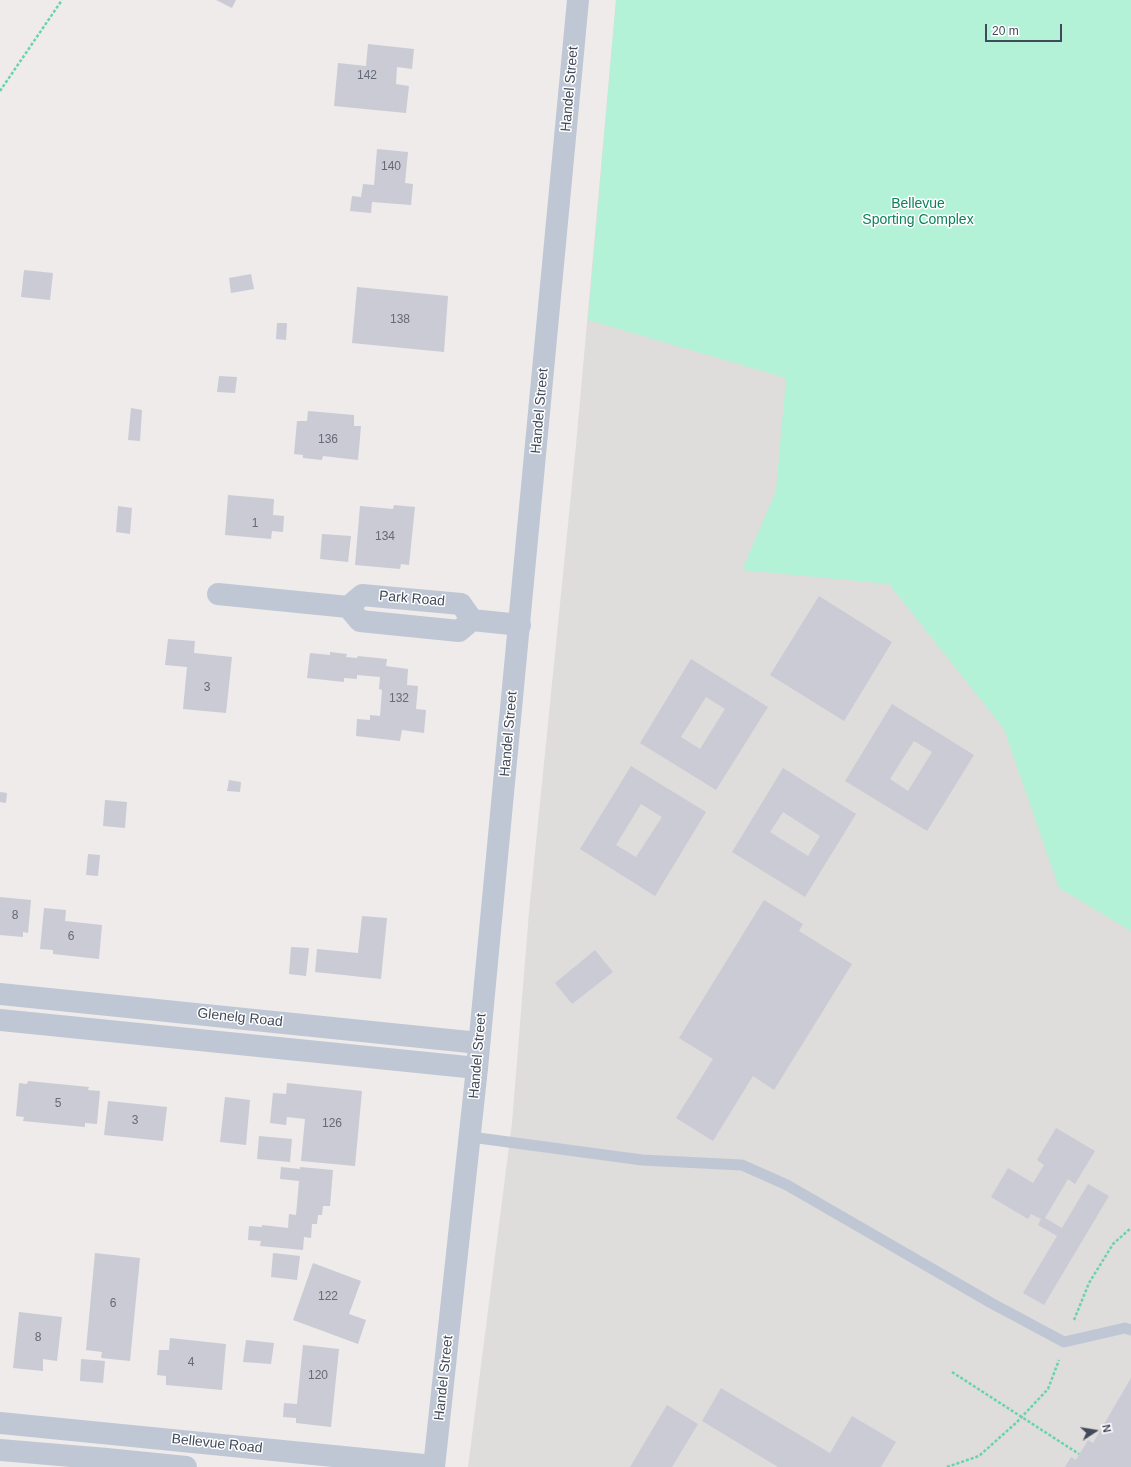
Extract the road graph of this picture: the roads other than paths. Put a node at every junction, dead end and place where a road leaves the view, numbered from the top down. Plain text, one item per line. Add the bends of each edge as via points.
1 (578, 0) edge
2 (218, 594) dead end
3 (520, 625) junction
4 (0, 994) edge
5 (0, 1020) edge
6 (480, 1043) junction
7 (477, 1068) junction
8 (471, 1136) junction
9 (1131, 1330) edge
10 (0, 1423) edge
11 (0, 1450) edge
12 (186, 1467) edge
13 (434, 1467) edge

1 - 3 street, Handel Street
2 - 3 street, Park Road via 348,607 362,595 461,604 472,620
3 - 6 street, Handel Street
4 - 6 street, Glenelg Road
5 - 7 street, Glenelg Road
6 - 7 street, Handel Street
7 - 8 street, Handel Street
8 - 9 lane via 642,1160 742,1165 787,1185 1064,1342 1125,1328
8 - 13 street, Handel Street
10 - 13 street, Bellevue Road
11 - 12 street, Bellevue Road

